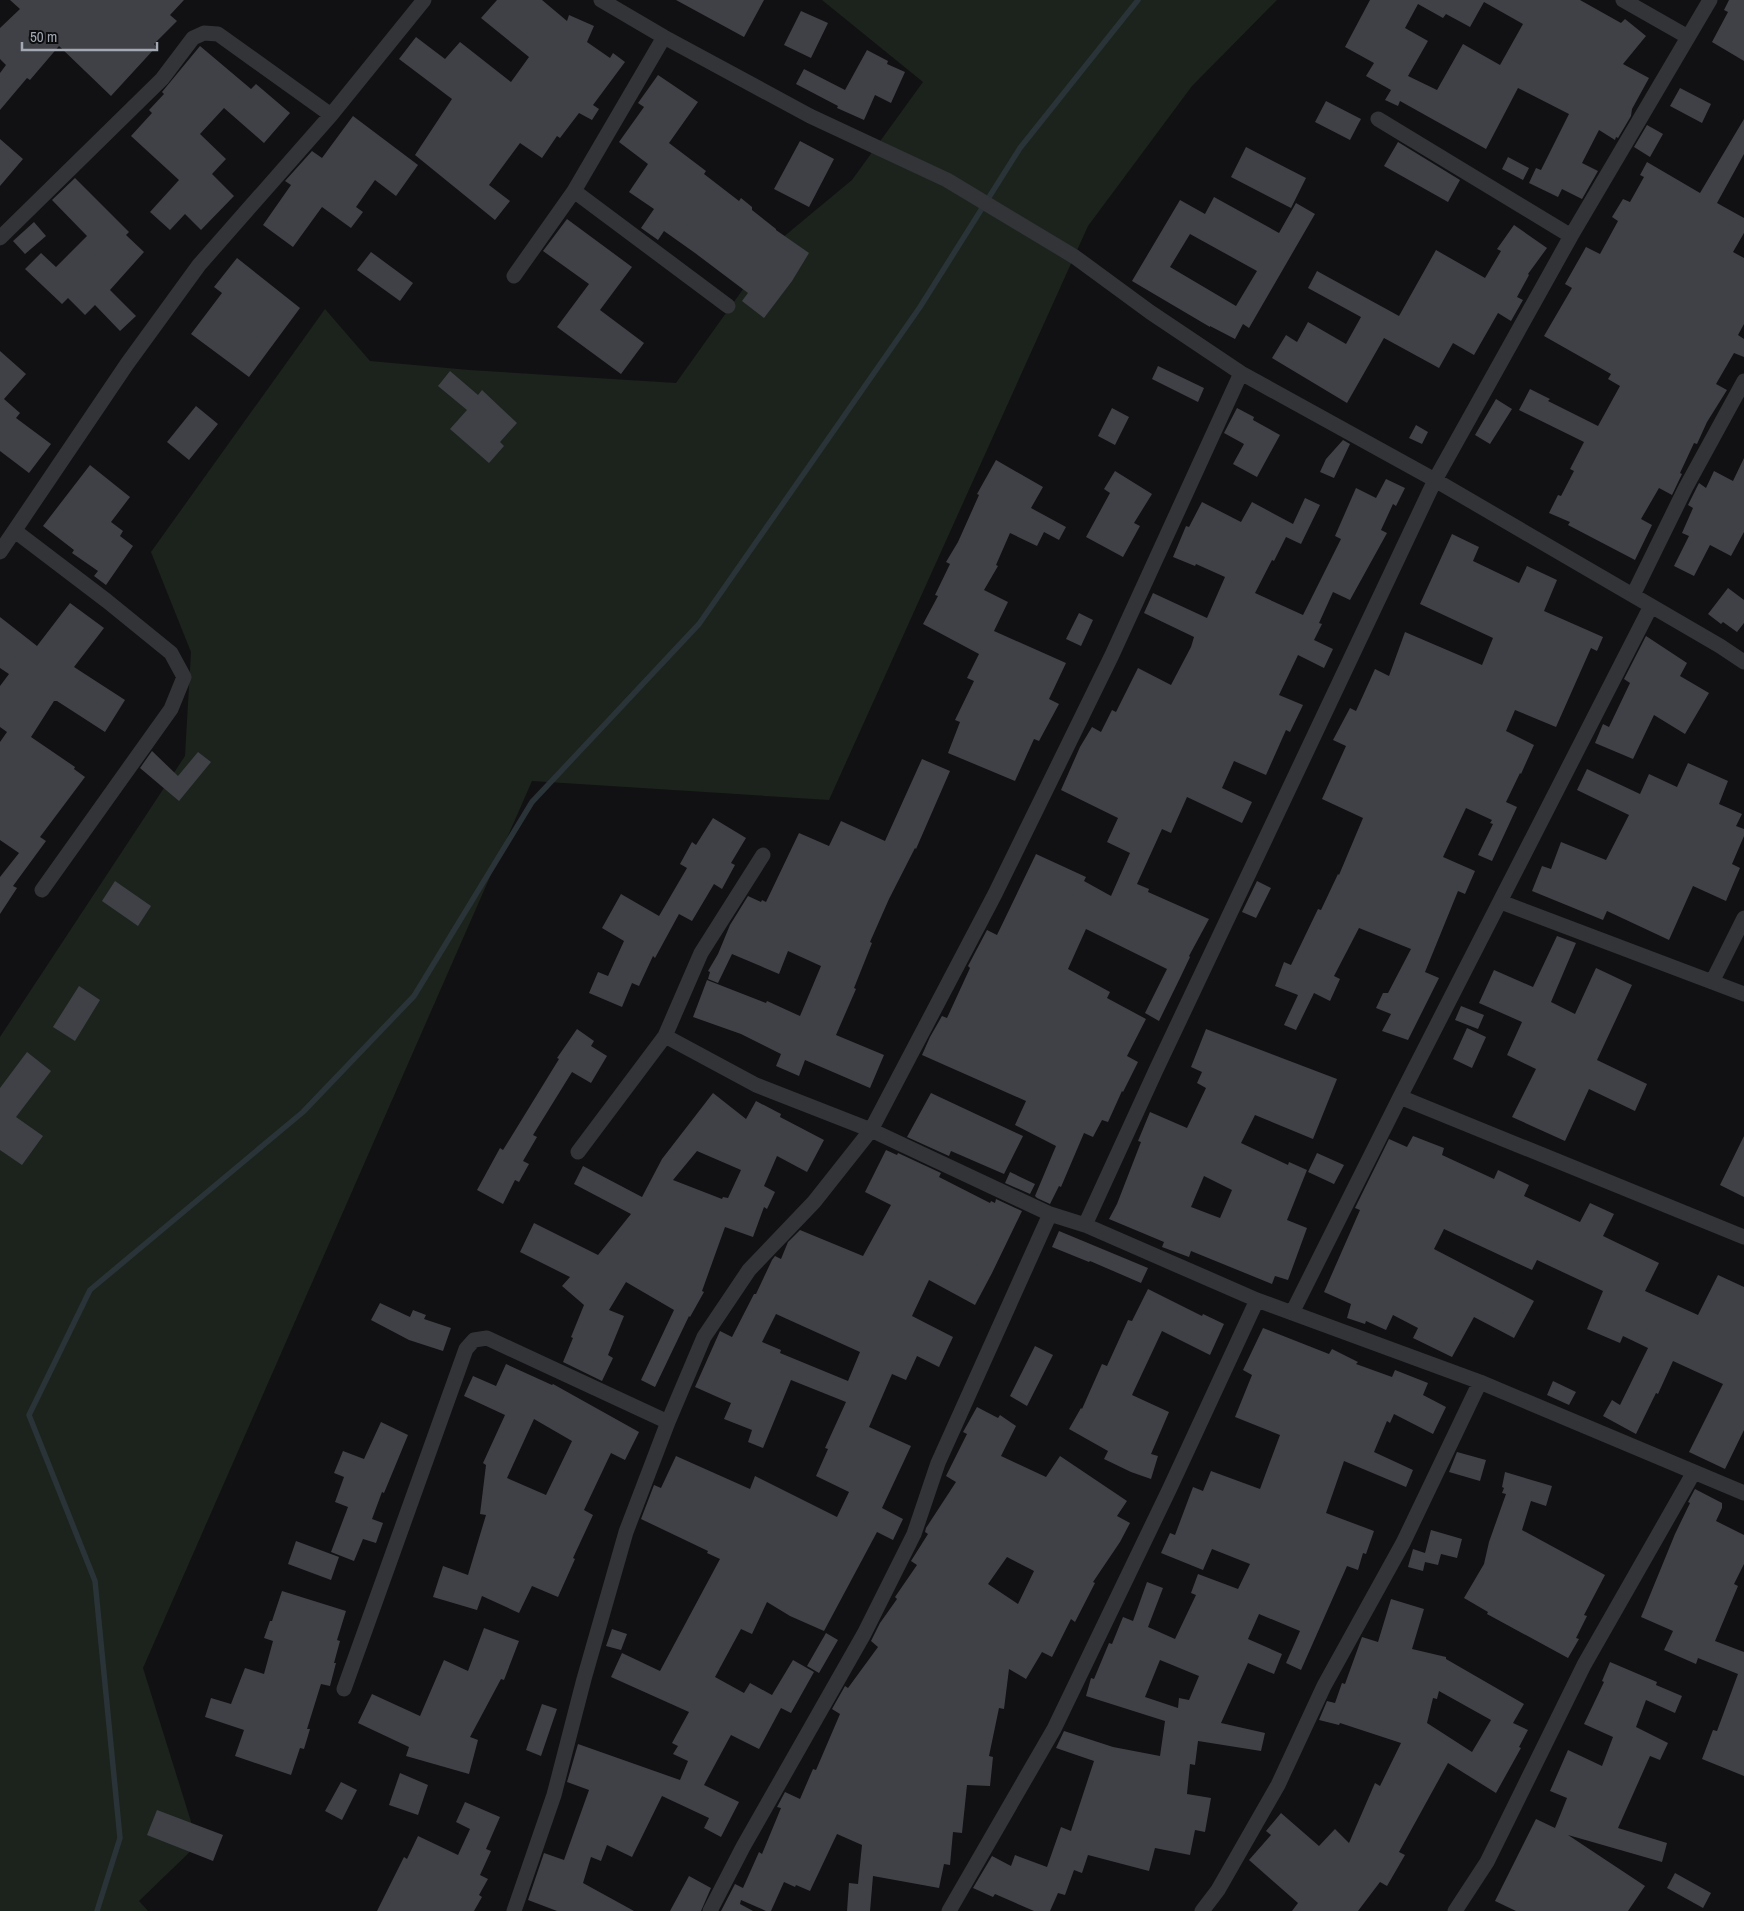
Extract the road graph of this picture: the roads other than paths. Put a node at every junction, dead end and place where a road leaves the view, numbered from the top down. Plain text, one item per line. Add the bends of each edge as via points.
1 (424, 0) edge
2 (600, 0) edge
3 (1623, 0) edge
4 (1710, 0) edge
5 (664, 37) junction
6 (1688, 37) junction
7 (330, 115) junction
8 (1378, 119) dead end
9 (574, 192) junction
10 (1571, 236) junction
11 (0, 238) edge
12 (514, 276) dead end
13 (728, 306) dead end
14 (1241, 373) junction
15 (1743, 384) edge
16 (1435, 480) junction
17 (15, 531) junction
18 (0, 552) edge
19 (1633, 595) junction
20 (1652, 606) junction
21 (1744, 662) edge
22 (763, 855) dead end
23 (42, 890) dead end
24 (1501, 902) junction
25 (1744, 918) edge
26 (1712, 982) junction
27 (1744, 994) edge
28 (665, 1036) junction
29 (1400, 1097) junction
30 (871, 1130) junction
31 (578, 1152) dead end
32 (1050, 1214) junction
33 (1086, 1225) junction
34 (1744, 1236) edge
35 (1257, 1300) junction
36 (1292, 1313) junction
37 (1480, 1382) junction
38 (668, 1422) junction
39 (1694, 1472) junction
40 (1744, 1493) edge
41 (344, 1689) dead end
42 (514, 1911) edge
43 (710, 1911) edge
44 (949, 1911) edge
45 (1202, 1911) edge
46 (1455, 1911) edge

1 - 7 street
2 - 5 street
3 - 6 street
4 - 6 street
5 - 9 street
5 - 14 street via 810,116 947,180 1074,257
6 - 10 street
7 - 11 street via 218,34 204,33 192,38 162,80
7 - 17 street via 199,265
8 - 10 street
9 - 12 street
9 - 13 street
10 - 16 street
14 - 16 street
14 - 30 street via 1112,655 995,894
15 - 19 street via 1686,486
16 - 19 street
16 - 33 street via 1160,1061
17 - 18 street
17 - 23 street via 171,654 184,677 171,709
19 - 20 street
20 - 21 street
20 - 24 street
22 - 28 street via 701,953
24 - 26 street
24 - 29 street
25 - 26 street
26 - 27 street
28 - 30 street via 756,1086
28 - 31 street
29 - 34 street
29 - 36 street
30 - 32 street
30 - 38 street via 814,1202 749,1270 704,1337
32 - 33 street
32 - 43 street via 938,1463 914,1534 864,1634
33 - 35 street
35 - 36 street
35 - 44 street via 1054,1729
36 - 37 street
37 - 39 street
37 - 45 street via 1403,1543 1324,1686 1278,1785 1218,1890
38 - 41 street via 487,1338 474,1340 466,1349
38 - 42 street via 626,1532 554,1795
39 - 40 street
39 - 46 street via 1584,1665 1487,1862

